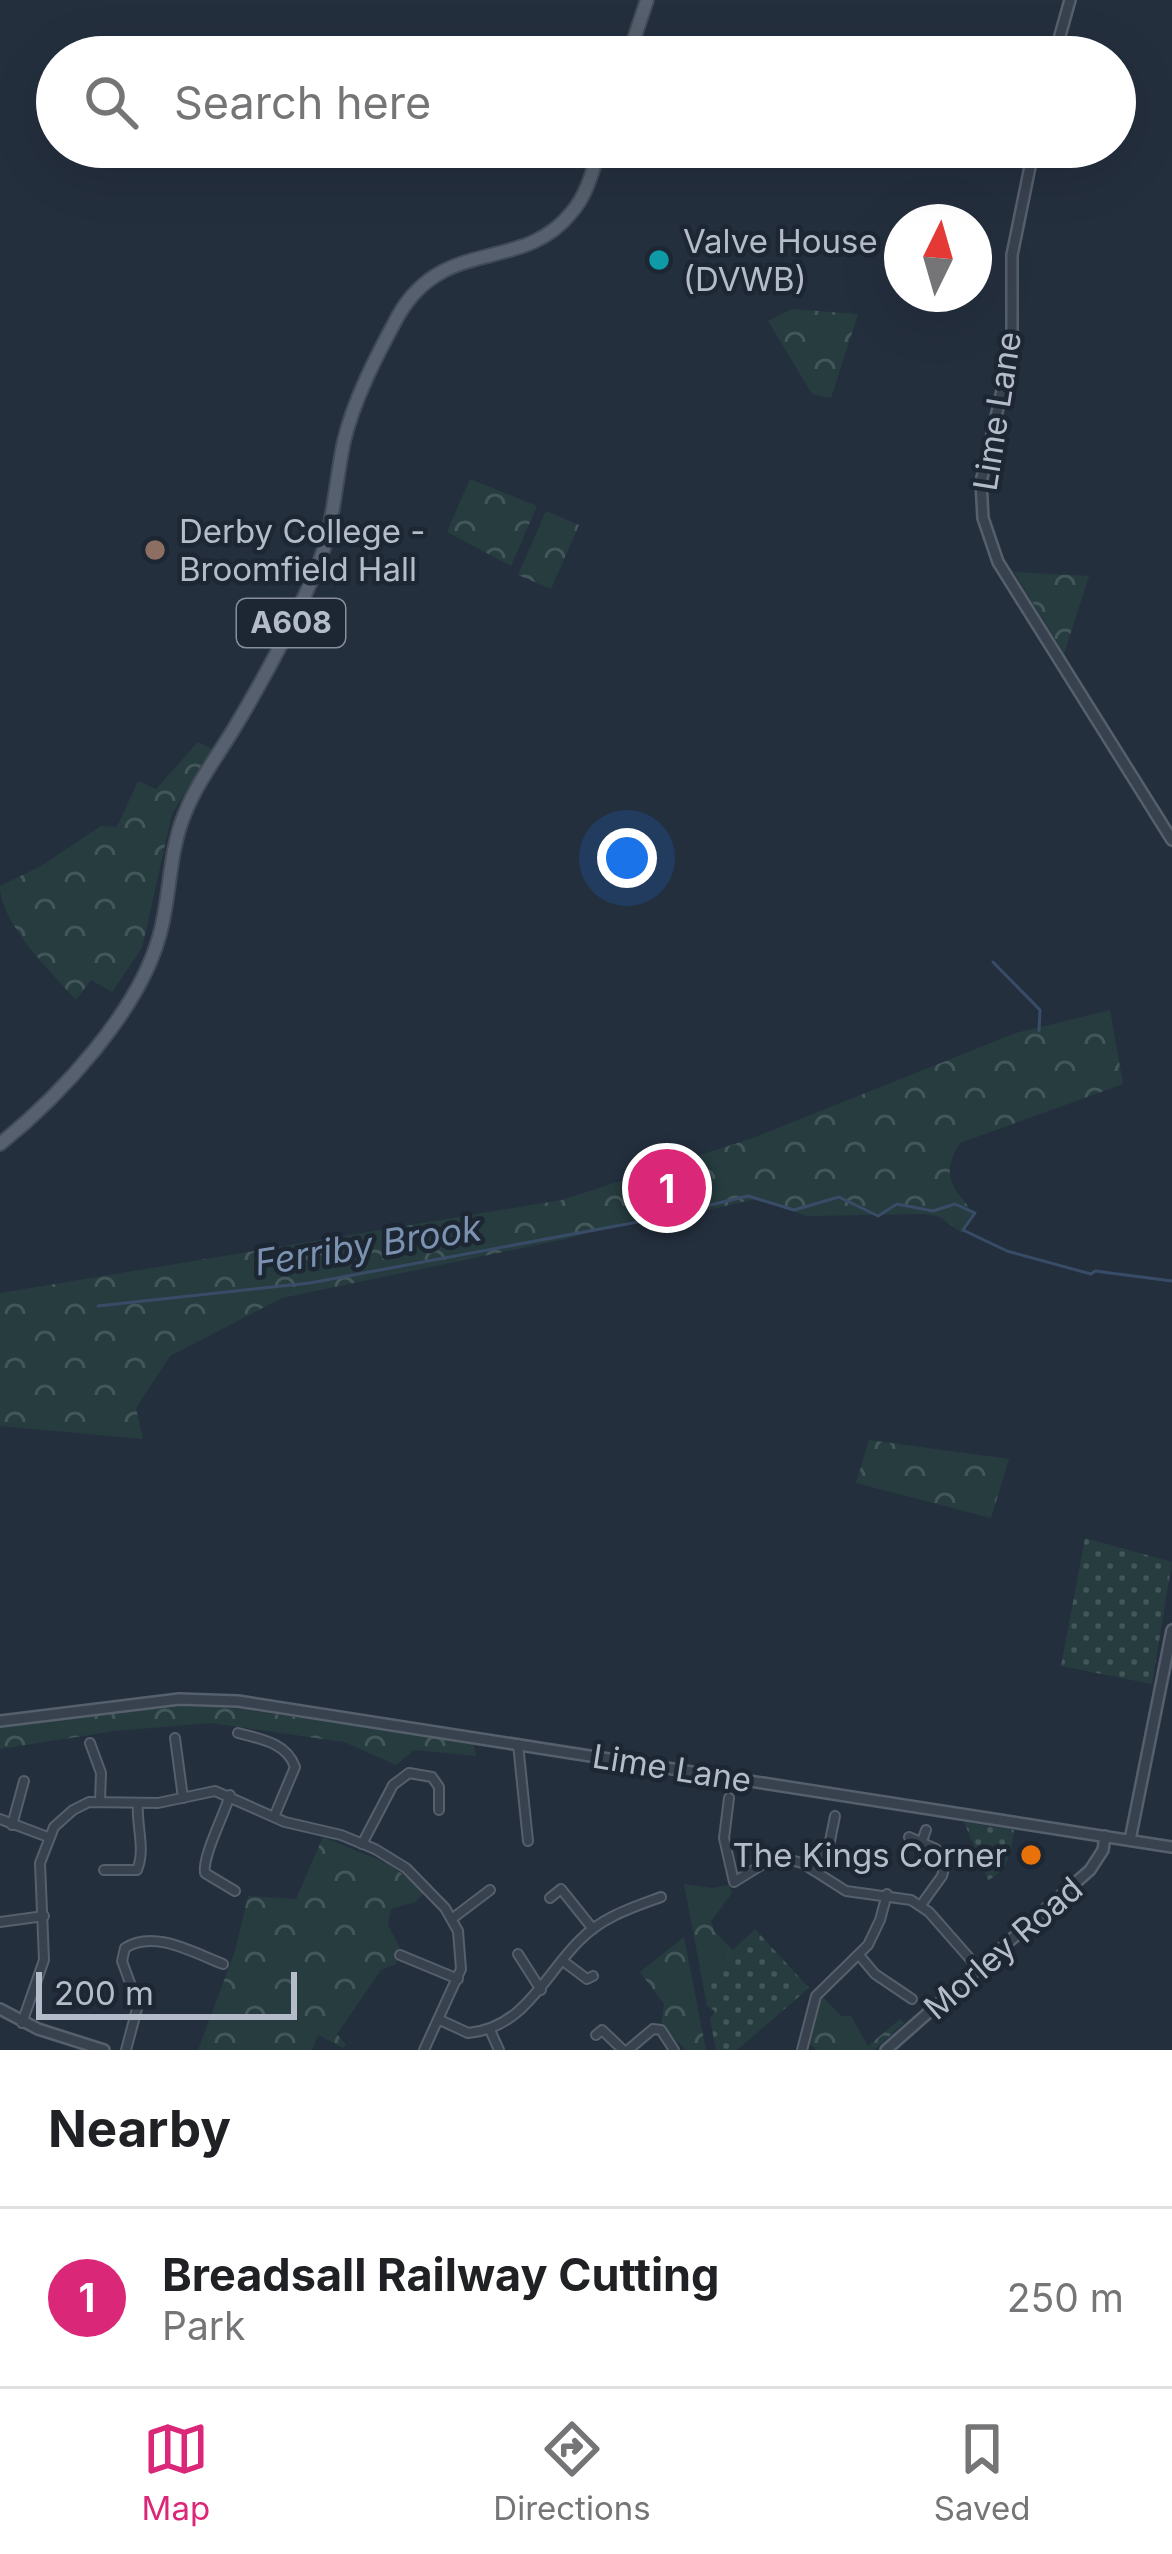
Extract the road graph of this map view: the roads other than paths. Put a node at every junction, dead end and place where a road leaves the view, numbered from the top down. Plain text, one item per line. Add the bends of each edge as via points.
1 (647, 0) edge
2 (1070, 0) edge
3 (635, 36) edge
4 (1060, 36) edge
5 (592, 168) edge
6 (1030, 168) edge
7 (1172, 840) edge
8 (0, 1144) edge
9 (1172, 1630) edge
10 (0, 1721) edge
11 (238, 1733) dead end
12 (175, 1738) dead end
13 (90, 1743) dead end
14 (518, 1744) junction
15 (24, 1780) dead end
16 (230, 1796) junction
17 (183, 1798) junction
18 (729, 1798) dead end
19 (100, 1801) junction
20 (138, 1803) junction
21 (439, 1810) dead end
22 (835, 1816) dead end
23 (274, 1817) junction
24 (0, 1819) edge
25 (12, 1825) junction
26 (820, 1829) dead end
27 (926, 1830) dead end
28 (832, 1831) junction
29 (1105, 1836) junction
30 (48, 1837) junction
31 (909, 1837) dead end
32 (1130, 1840) junction
33 (528, 1841) dead end
34 (922, 1841) junction
35 (362, 1844) junction
36 (1172, 1846) edge
37 (104, 1870) dead end
38 (813, 1870) junction
39 (490, 1890) dead end
40 (235, 1891) dead end
41 (886, 1894) junction
42 (661, 1897) dead end
43 (550, 1898) dead end
44 (921, 1905) junction
45 (44, 1916) junction
46 (452, 1918) junction
47 (0, 1922) edge
48 (593, 1929) junction
49 (518, 1954) dead end
50 (400, 1955) dead end
51 (859, 1955) junction
52 (562, 1961) junction
53 (224, 1964) dead end
54 (979, 1969) junction
55 (592, 1976) dead end
56 (458, 1979) junction
57 (541, 1990) junction
58 (912, 1999) dead end
59 (0, 2009) edge
60 (440, 2020) junction
61 (22, 2023) junction
62 (489, 2029) junction
63 (596, 2035) dead end
64 (104, 2050) edge
65 (126, 2050) edge
66 (424, 2050) edge
67 (499, 2050) edge
68 (625, 2050) edge
69 (674, 2050) edge
70 (802, 2050) edge
71 (886, 2050) edge

1 - 3 main road
2 - 4 street
5 - 8 main road, A608 via 578,205 553,231 435,273 398,316 350,423 317,567 184,813 149,965 65,1082
6 - 7 street, Lime Lane via 1012,255 1012,347 984,462 983,518 998,562
9 - 32 street
10 - 14 street, Lime Lane via 199,1699
11 - 23 street via 288,1751 300,1765
12 - 17 street
13 - 19 street
14 - 29 street, Lime Lane
14 - 33 street
15 - 25 street
16 - 17 street via 206,1791
16 - 23 street
16 - 40 street via 203,1863 205,1873
17 - 20 street
18 - 38 street via 721,1815 734,1882 776,1859
19 - 20 street
19 - 30 street via 73,1810
20 - 37 street via 137,1870
21 - 35 street via 432,1777 409,1773 392,1785
22 - 28 street
23 - 35 street
24 - 25 street
25 - 30 street
26 - 28 street
27 - 34 street
28 - 38 street
29 - 32 street, Lime Lane
29 - 54 street, Morley Road via 1090,1870
30 - 45 street via 40,1870
31 - 34 street
32 - 36 street, Lime Lane
34 - 44 street via 945,1864
35 - 46 street via 406,1868
38 - 41 street via 846,1891
39 - 46 street
41 - 44 street
41 - 51 street via 876,1932
42 - 48 street
43 - 48 street via 561,1889
44 - 54 street
45 - 47 street
45 - 61 street via 43,1968
46 - 56 street via 462,1957
48 - 52 street
49 - 57 street
50 - 56 street
51 - 58 street
51 - 70 street via 819,1990
52 - 55 street
52 - 57 street
53 - 65 street via 167,1942 124,1948 138,2005
54 - 71 street, Morley Road
56 - 60 street
57 - 62 street
59 - 61 street
60 - 62 street via 463,2032
60 - 66 street
61 - 64 street
62 - 67 street
63 - 68 street via 602,2030
68 - 69 street via 653,2029

